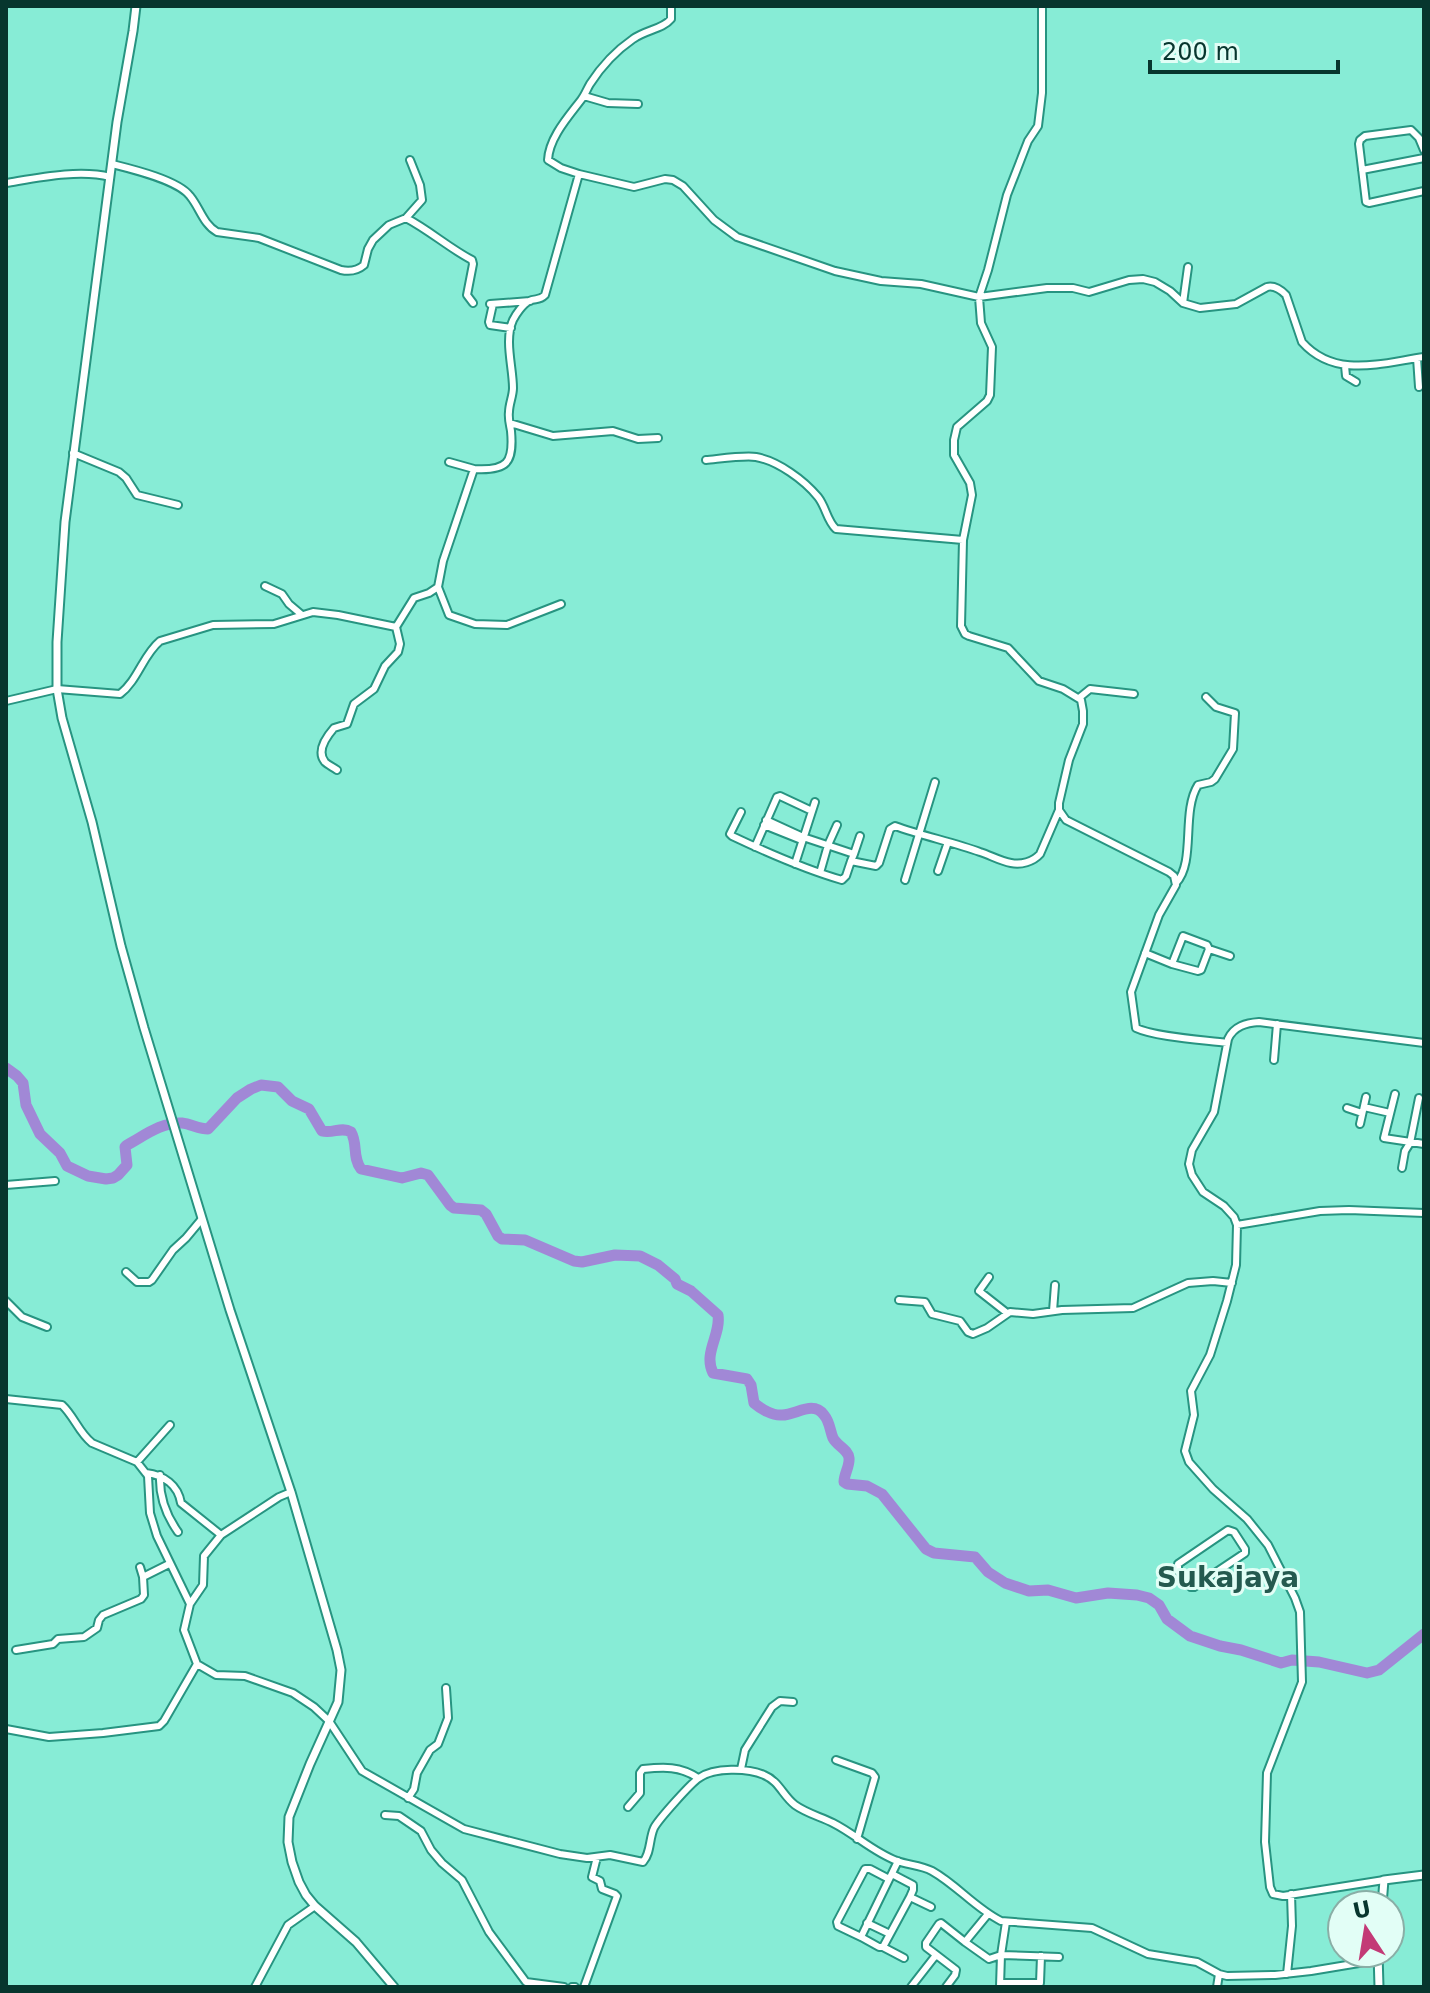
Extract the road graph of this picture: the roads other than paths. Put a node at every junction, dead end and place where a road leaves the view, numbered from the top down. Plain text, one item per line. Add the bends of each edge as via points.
1 (136, 6) edge
2 (671, 6) edge
3 (1042, 6) edge
4 (584, 96) junction
5 (638, 104) dead end
6 (1424, 150) edge
7 (1424, 158) edge
8 (410, 160) dead end
9 (112, 164) junction
10 (1362, 170) junction
11 (579, 174) junction
12 (110, 177) junction
13 (6, 183) edge
14 (1424, 191) edge
15 (406, 218) junction
16 (1188, 267) dead end
17 (979, 297) junction
18 (530, 301) junction
19 (473, 303) dead end
20 (1183, 303) junction
21 (511, 328) junction
22 (1421, 357) edge
23 (1345, 366) junction
24 (1356, 382) dead end
25 (1419, 387) dead end
26 (510, 423) junction
27 (658, 438) dead end
28 (73, 453) junction
29 (706, 460) dead end
30 (449, 462) dead end
31 (472, 475) junction
32 (178, 505) dead end
33 (963, 540) junction
34 (265, 586) dead end
35 (438, 587) junction
36 (561, 604) dead end
37 (302, 615) junction
38 (396, 627) junction
39 (57, 689) junction
40 (1134, 694) dead end
41 (1206, 697) dead end
42 (1079, 698) junction
43 (6, 701) edge
44 (337, 770) dead end
45 (935, 782) dead end
46 (815, 802) dead end
47 (1059, 810) junction
48 (812, 811) junction
49 (741, 812) dead end
50 (765, 823) junction
51 (837, 825) dead end
52 (919, 834) junction
53 (860, 836) dead end
54 (803, 838) junction
55 (948, 842) junction
56 (828, 845) junction
57 (755, 847) junction
58 (853, 858) junction
59 (795, 864) junction
60 (938, 871) dead end
61 (820, 873) junction
62 (905, 880) dead end
63 (1176, 883) junction
64 (1209, 949) junction
65 (1145, 953) junction
66 (1230, 956) dead end
67 (1172, 964) junction
68 (1277, 1024) junction
69 (1227, 1043) junction
70 (1424, 1043) edge
71 (1274, 1060) dead end
72 (1395, 1094) dead end
73 (1366, 1097) dead end
74 (1419, 1098) dead end
75 (1347, 1108) dead end
76 (1363, 1110) junction
77 (1390, 1113) junction
78 (1360, 1124) dead end
79 (1410, 1143) junction
80 (1424, 1144) edge
81 (1402, 1168) dead end
82 (55, 1181) dead end
83 (6, 1185) edge
84 (1424, 1213) edge
85 (201, 1220) junction
86 (1237, 1225) junction
87 (126, 1272) dead end
88 (989, 1277) dead end
89 (1232, 1283) junction
90 (1055, 1285) dead end
91 (899, 1300) dead end
92 (6, 1301) edge
93 (1053, 1311) junction
94 (1007, 1313) junction
95 (47, 1327) dead end
96 (6, 1399) edge
97 (170, 1425) dead end
98 (137, 1462) junction
99 (146, 1473) junction
100 (160, 1475) junction
101 (284, 1495) junction
102 (1256, 1530) junction
103 (178, 1532) dead end
104 (221, 1535) junction
105 (1240, 1540) junction
106 (169, 1564) junction
107 (140, 1567) dead end
108 (143, 1577) junction
109 (190, 1604) junction
110 (16, 1650) dead end
111 (197, 1664) junction
112 (446, 1688) dead end
113 (793, 1702) dead end
114 (329, 1721) junction
115 (6, 1729) edge
116 (836, 1760) dead end
117 (741, 1769) junction
118 (698, 1778) junction
119 (408, 1798) junction
120 (628, 1807) dead end
121 (385, 1815) dead end
122 (857, 1839) junction
123 (597, 1857) junction
124 (898, 1861) junction
125 (1424, 1875) edge
126 (891, 1876) junction
127 (1384, 1880) junction
128 (1383, 1889) edge
129 (1291, 1894) junction
130 (910, 1897) junction
131 (315, 1906) junction
132 (931, 1907) dead end
133 (988, 1914) junction
134 (1006, 1922) junction
135 (867, 1923) junction
136 (890, 1934) junction
137 (861, 1937) junction
138 (965, 1942) junction
139 (883, 1947) junction
140 (936, 1955) junction
141 (1001, 1955) junction
142 (1041, 1956) junction
143 (1059, 1957) dead end
144 (904, 1958) dead end
145 (1326, 1967) edge
146 (1219, 1974) junction
147 (1287, 1974) junction
148 (1000, 1985) edge
149 (255, 1987) edge
150 (394, 1987) edge
151 (564, 1987) edge
152 (584, 1987) edge
153 (911, 1987) edge
154 (946, 1987) edge
155 (1217, 1987) edge

1 - 9 street
2 - 4 street via 668,24 650,29 612,56
3 - 17 street via 1038,126 1007,195
4 - 5 street
4 - 11 street via 548,157
6 - 10 street via 1411,130 1365,136 1359,144
7 - 10 street
8 - 15 street via 422,200
9 - 12 street
9 - 15 street via 186,191 212,230 259,238 346,271 364,265 373,240
10 - 14 street via 1369,203
11 - 17 street via 634,187 673,180 742,239 835,271
11 - 18 street via 545,295
12 - 13 street via 98,173
12 - 28 street
15 - 19 street via 472,260 467,295
16 - 20 street
17 - 20 street via 1047,288 1089,292 1143,279 1163,286
17 - 33 street via 981,323 992,347 990,395 957,427 954,440 954,455 972,495
18 - 21 street
18 - 21 street via 491,304 490,325
20 - 23 street via 1220,307 1273,287 1286,295 1304,346
21 - 26 street
22 - 23 street
22 - 25 street
23 - 24 street via 1346,376
26 - 27 street via 553,436 613,431
26 - 31 street via 508,461
28 - 32 street via 119,472 137,495
28 - 39 street
29 - 33 street via 751,456 772,462 808,487 836,529
30 - 31 street
31 - 35 street
33 - 42 street via 960,612 965,634 1008,648 1039,681
34 - 37 street via 282,594
35 - 36 street via 449,615 479,625 507,625
35 - 38 street via 414,598
37 - 38 street via 318,612
37 - 39 street via 274,624 213,625 165,638 120,694
38 - 44 street via 398,652 374,689 354,704 347,724 334,728 325,741 322,758
39 - 43 street
39 - 85 street via 121,946
40 - 42 street via 1090,689
41 - 63 street via 1235,713 1233,749 1215,779 1195,789 1184,870
42 - 47 street via 1083,724
45 - 52 street
46 - 48 street
47 - 55 street via 1040,854 1028,862 1011,863
47 - 63 street via 1070,823 1169,872
48 - 50 street via 778,796
48 - 54 street
49 - 57 street via 730,834
50 - 54 street
50 - 57 street
51 - 56 street
52 - 55 street
52 - 58 street via 891,827 876,866
52 - 62 street
53 - 58 street
54 - 56 street
54 - 59 street
55 - 60 street
56 - 58 street
56 - 61 street
57 - 59 street
58 - 61 street via 844,879
59 - 61 street
63 - 65 street
64 - 66 street
64 - 67 street via 1200,971
64 - 67 street via 1183,936
65 - 67 street
65 - 69 street via 1130,995 1136,1028
68 - 69 street via 1245,1023
68 - 70 street
68 - 71 street
69 - 86 street via 1214,1112 1189,1164 1201,1189 1229,1210
72 - 77 street
73 - 76 street
74 - 79 street
75 - 76 street
76 - 77 street
76 - 78 street
77 - 79 street via 1384,1138
79 - 80 street
79 - 81 street
82 - 83 street
84 - 86 street via 1320,1211
85 - 87 street via 152,1280 137,1282
85 - 101 street
86 - 89 street
88 - 94 street via 979,1291
89 - 93 street via 1188,1283 1133,1308
89 - 102 street via 1210,1355 1191,1389 1194,1415 1185,1451 1205,1480
90 - 93 street
91 - 94 street via 925,1302 932,1314 960,1321 971,1334
92 - 95 street via 22,1317
93 - 94 street
96 - 98 street via 62,1405 92,1443
97 - 98 street
98 - 99 street
99 - 100 street
99 - 106 street via 150,1513
100 - 103 street via 163,1503
100 - 104 street via 181,1503
101 - 104 street
101 - 114 street via 341,1670 340,1694
102 - 105 street
102 - 129 street via 1298,1605 1302,1682 1267,1773 1265,1795 1271,1891 1277,1896
104 - 109 street via 204,1556 204,1582
105 - 105 street via 1245,1553 1194,1587 1178,1571 1180,1562 1228,1530
106 - 108 street
106 - 109 street
107 - 108 street
108 - 110 street via 141,1599 100,1617 97,1628 86,1636
109 - 111 street via 184,1630
111 - 114 street via 216,1675 245,1676 293,1693
111 - 115 street via 159,1726 49,1737
112 - 119 street via 446,1723
113 - 117 street via 772,1707 745,1750
114 - 119 street via 362,1771
114 - 131 street via 288,1827 292,1862
116 - 122 street via 875,1777
117 - 118 street
117 - 122 street via 770,1778 795,1805
118 - 120 street via 683,1769 641,1770 640,1793
118 - 123 street via 658,1822 645,1861
119 - 123 street via 464,1829 560,1854
121 - 151 street via 399,1816 418,1828 442,1863 462,1880 489,1932 526,1982
122 - 124 street
123 - 152 street via 592,1877 617,1896
124 - 126 street
124 - 133 street via 930,1870
125 - 127 street
126 - 130 street via 913,1885
126 - 135 street
126 - 137 street via 865,1869 837,1922
127 - 128 street
127 - 129 street
129 - 147 street
130 - 132 street
130 - 136 street
131 - 149 street via 288,1925
131 - 150 street via 356,1942
133 - 134 street
133 - 138 street
134 - 141 street
134 - 146 street via 1092,1928 1148,1954 1197,1962
135 - 136 street
135 - 137 street
136 - 139 street
137 - 139 street
138 - 140 street via 940,1923 926,1945
138 - 141 street via 989,1959
139 - 144 street
140 - 153 street
140 - 154 street via 956,1971
141 - 142 street
141 - 148 street
142 - 143 street
142 - 148 street via 1040,1983
145 - 147 street
146 - 147 street
146 - 155 street

